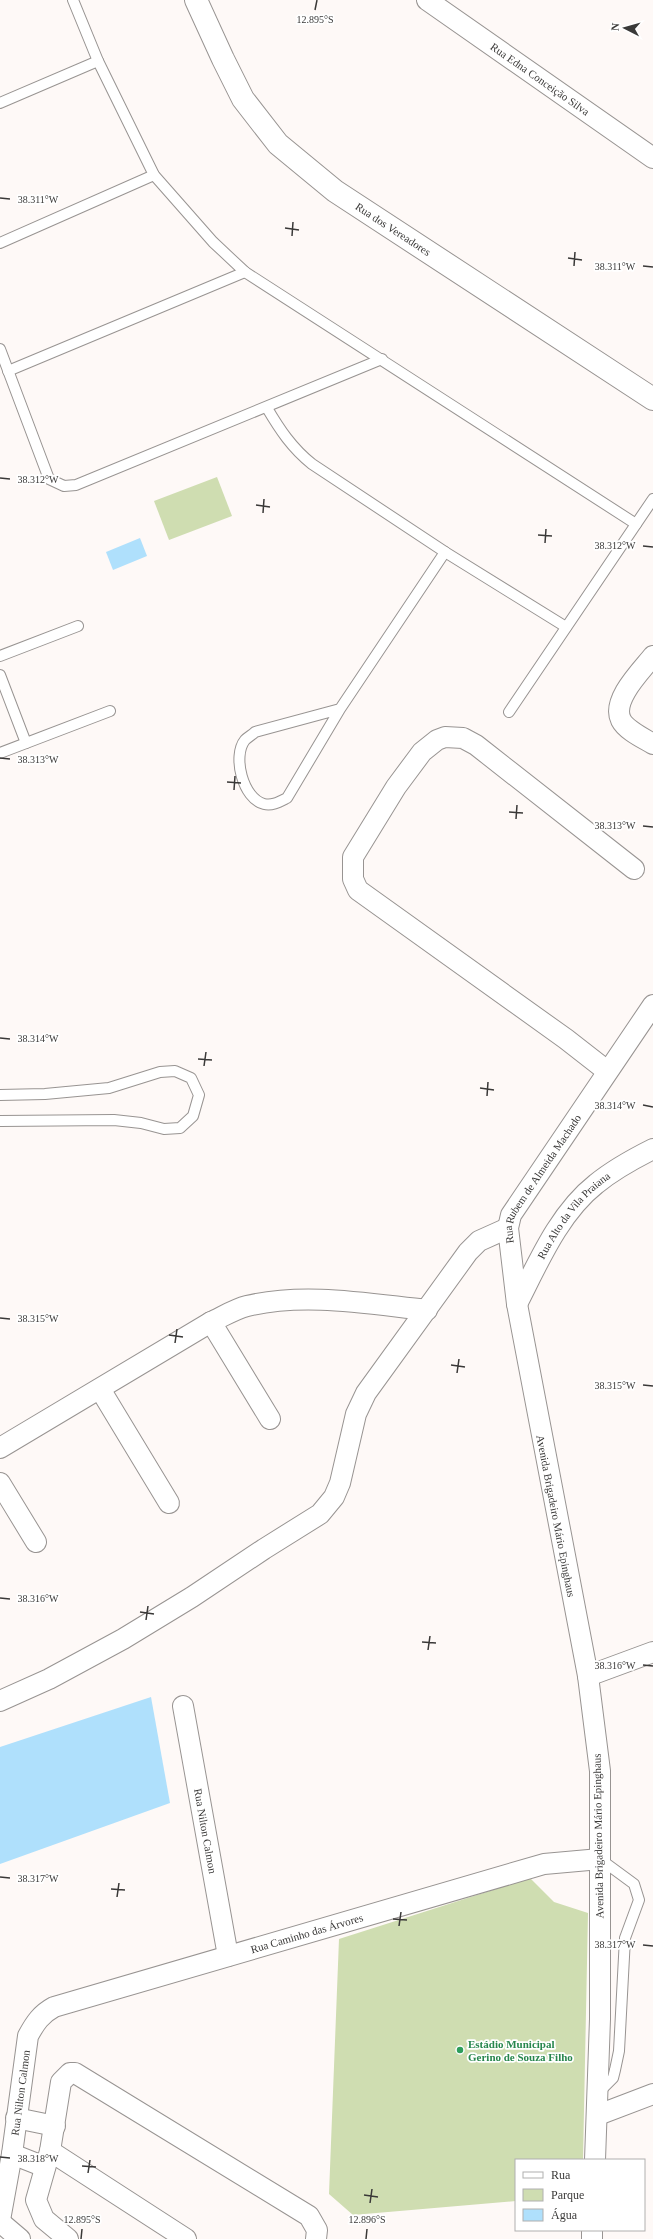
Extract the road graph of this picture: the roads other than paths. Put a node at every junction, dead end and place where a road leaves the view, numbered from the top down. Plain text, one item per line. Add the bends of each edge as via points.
1 (73, 0) edge
2 (196, 0) edge
3 (427, 0) edge
4 (98, 61) junction
5 (0, 103) edge
6 (653, 158) edge
7 (154, 175) junction
8 (0, 243) edge
9 (245, 272) junction
10 (0, 349) edge
11 (382, 360) junction
12 (8, 371) junction
13 (653, 399) edge
14 (267, 408) junction
15 (653, 499) edge
16 (636, 524) junction
17 (445, 552) junction
18 (78, 626) dead end
19 (566, 627) junction
20 (0, 656) edge
21 (653, 656) edge
22 (0, 675) edge
23 (340, 709) junction
24 (110, 711) dead end
25 (509, 712) dead end
26 (26, 743) junction
27 (653, 744) edge
28 (0, 753) edge
29 (634, 869) dead end
30 (653, 1005) edge
31 (607, 1071) junction
32 (0, 1095) edge
33 (0, 1121) edge
34 (653, 1149) edge
35 (508, 1228) junction
36 (517, 1304) junction
37 (427, 1310) junction
38 (211, 1322) junction
39 (100, 1390) junction
40 (270, 1419) dead end
41 (0, 1448) edge
42 (0, 1483) edge
43 (169, 1503) dead end
44 (36, 1542) dead end
45 (653, 1652) edge
46 (588, 1676) junction
47 (0, 1701) edge
48 (183, 1706) dead end
49 (600, 1859) junction
50 (228, 1956) junction
51 (28, 2036) joint
52 (598, 2093) junction
53 (653, 2094) edge
54 (598, 2115) junction
55 (16, 2118) junction
56 (55, 2126) junction
57 (12, 2154) junction
58 (48, 2159) junction
59 (596, 2159) edge
60 (0, 2221) edge
61 (20, 2239) edge
62 (68, 2239) edge
63 (186, 2239) edge
64 (316, 2239) edge

1 - 4 lane
2 - 13 street, Rua dos Vereadores via 243,99 278,144 335,191
3 - 6 street, Rua Edna Conceição Silva
4 - 5 lane
4 - 7 lane
7 - 8 lane
7 - 9 lane via 194,222
9 - 11 lane
9 - 12 lane
10 - 12 lane
11 - 14 lane
11 - 16 lane
12 - 14 lane via 49,479 64,486 76,484
14 - 17 lane via 285,438 298,452
15 - 16 lane
16 - 19 lane
17 - 19 lane
17 - 23 lane
18 - 20 lane
19 - 25 lane
21 - 27 street via 622,696 618,709 621,720
22 - 26 lane
23 - 23 lane via 287,798 274,804 254,800 245,789 241,774 240,758 244,741 255,732
24 - 26 lane
26 - 28 lane
29 - 31 street via 476,745 463,738 454,737 437,740 422,752 396,787 353,857 352,879 358,890
30 - 31 street, Rua Rubem de Almeida Machado
31 - 35 street, Rua Rubem de Almeida Machado via 511,1215
32 - 33 lane via 109,1088 160,1072 175,1071 191,1078 199,1095 194,1116 180,1128 164,1129 114,1120
34 - 36 street, Rua Alto da Vila Praiana via 632,1159 595,1184 581,1198 565,1218
35 - 36 street, Rua Rubem de Almeida Machado
35 - 37 street via 479,1241 468,1252
36 - 46 street, Avenida Brigadeiro Mário Epinghaus
37 - 38 street via 297,1300 246,1306
37 - 47 street via 366,1393 356,1414 340,1483 334,1497 320,1514 124,1639 49,1679
38 - 39 street
38 - 40 street
39 - 41 street
39 - 43 street
42 - 44 street
45 - 46 street
46 - 49 street, Avenida Brigadeiro Mário Epinghaus via 600,1771
48 - 50 street, Rua Nilton Calmon
49 - 50 street, Rua Caminho das Árvores via 544,1864
49 - 52 street, Avenida Brigadeiro Mário Epinghaus
49 - 52 lane via 634,1884 639,1900 630,1918 625,1938 616,2070 613,2078
50 - 51 street, Rua Caminho das Árvores via 54,2007 44,2012
51 - 55 street, Rua Nilton Calmon
52 - 54 street, Avenida Brigadeiro Mário Epinghaus
53 - 54 street
54 - 59 street, Avenida Brigadeiro Mário Epinghaus
55 - 56 street
55 - 57 street, Rua Nilton Calmon
56 - 58 street
56 - 64 street via 61,2082 70,2073 75,2073 309,2216 317,2230
57 - 58 street
57 - 60 street, Rua Nilton Calmon
58 - 62 street via 37,2194 38,2209 44,2219
58 - 63 street
60 - 61 street

